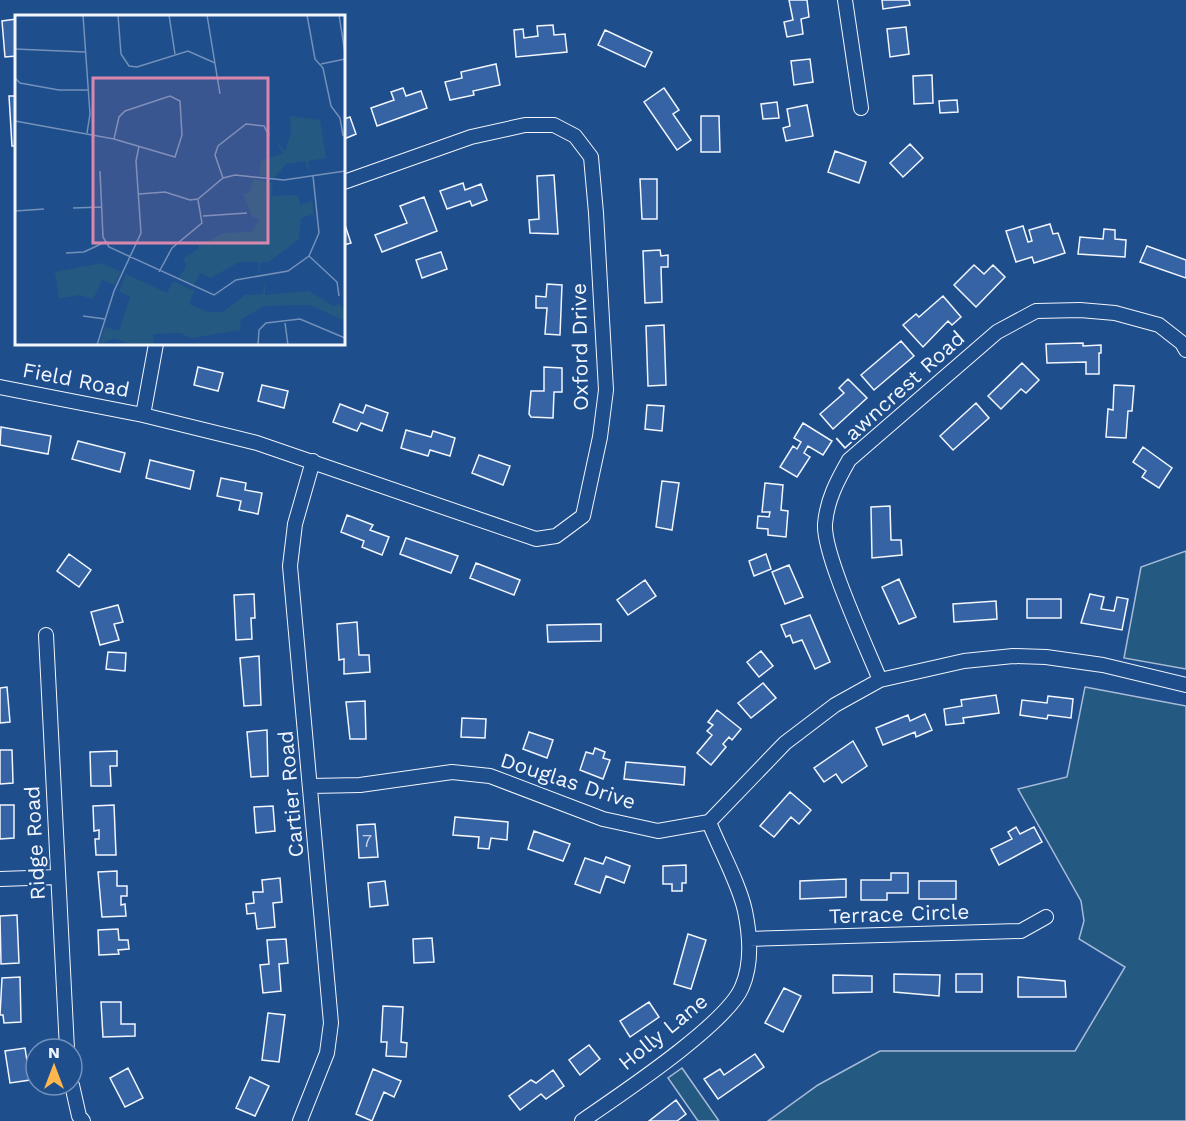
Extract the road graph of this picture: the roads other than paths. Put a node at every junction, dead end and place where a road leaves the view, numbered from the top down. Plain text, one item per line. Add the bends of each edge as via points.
1 (845, 0) edge
2 (861, 108) dead end
3 (345, 182) edge
4 (156, 345) edge
5 (1186, 350) edge
6 (0, 387) edge
7 (143, 415) junction
8 (313, 460) junction
9 (46, 635) dead end
10 (880, 680) junction
11 (1186, 685) edge
12 (311, 786) junction
13 (709, 822) junction
14 (58, 878) junction
15 (0, 879) edge
16 (1046, 917) dead end
17 (749, 939) junction
18 (66, 1037) edge
19 (74, 1097) edge
20 (77, 1119) edge
21 (300, 1121) edge
22 (582, 1121) edge

1 - 2 street
3 - 8 street, Oxford Drive via 471,138 525,125 554,125 575,136 591,157 606,390 584,516 556,537 536,539 505,530
4 - 7 street
5 - 10 street, Lawncrest Road via 1159,325 1115,313 1036,311 997,332 849,460 833,488 825,526 830,553
6 - 7 street, Field Road
7 - 8 street, Oxford Drive
8 - 12 street, Cartier Road via 295,524 290,566
9 - 14 street, Ridge Road
10 - 11 street via 964,661 1013,656 1103,665
10 - 13 street via 836,705 785,743
12 - 13 street, Douglas Drive via 360,785 452,772 490,776 603,819 658,831
12 - 21 street, Cartier Road via 331,1023 327,1053
13 - 17 street, Holly Lane via 739,890
14 - 15 street
14 - 18 street, Ridge Road
16 - 17 street, Terrace Circle via 1021,931
17 - 22 street, Holly Lane via 742,988 727,1007 650,1073
19 - 20 street

